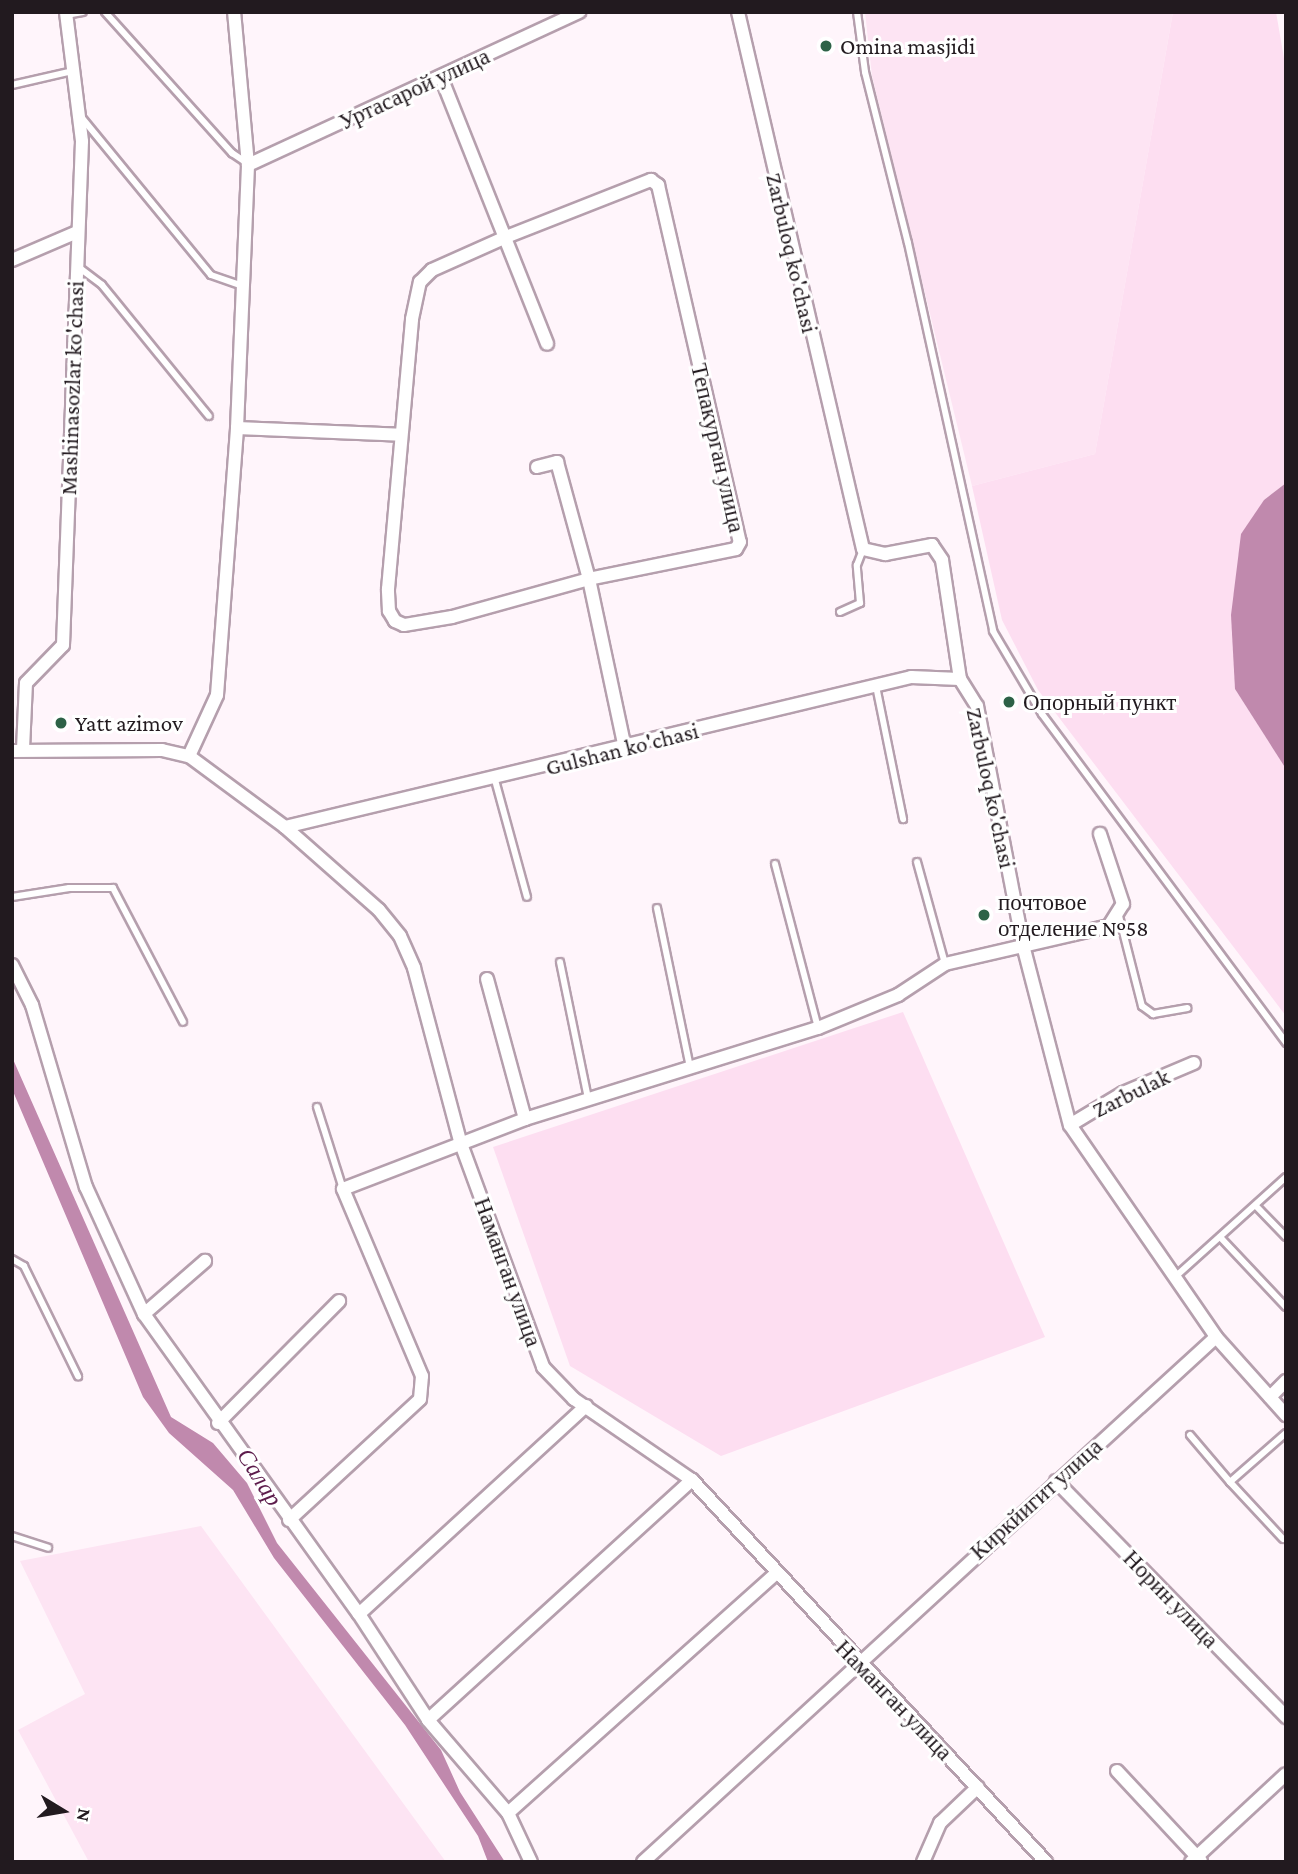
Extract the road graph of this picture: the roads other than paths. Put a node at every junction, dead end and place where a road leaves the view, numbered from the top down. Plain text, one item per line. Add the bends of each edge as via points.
1 (83, 12) edge
2 (105, 12) edge
3 (234, 12) edge
4 (579, 12) edge
5 (738, 12) edge
6 (857, 12) edge
7 (66, 14) edge
8 (73, 71) junction
9 (441, 77) junction
10 (12, 85) edge
11 (78, 114) junction
12 (248, 164) junction
13 (77, 232) junction
14 (506, 237) junction
15 (12, 260) edge
16 (76, 265) junction
17 (243, 286) junction
18 (547, 344) dead end
19 (209, 416) dead end
20 (237, 428) junction
21 (401, 435) junction
22 (537, 467) dead end
23 (863, 549) junction
24 (589, 579) junction
25 (840, 612) dead end
26 (960, 679) junction
27 (876, 686) junction
28 (625, 748) junction
29 (18, 750) edge
30 (189, 756) junction
31 (495, 780) junction
32 (903, 818) dead end
33 (285, 827) junction
34 (1100, 834) dead end
35 (917, 862) dead end
36 (775, 864) dead end
37 (12, 897) edge
38 (527, 897) dead end
39 (657, 908) dead end
40 (1119, 916) junction
41 (1024, 949) junction
42 (560, 962) dead end
43 (944, 964) junction
44 (12, 965) edge
45 (487, 979) dead end
46 (1187, 1008) dead end
47 (183, 1022) dead end
48 (818, 1028) junction
49 (1286, 1043) edge
50 (1194, 1063) dead end
51 (691, 1067) junction
52 (587, 1099) junction
53 (317, 1107) dead end
54 (525, 1119) junction
55 (1070, 1125) junction
56 (460, 1141) junction
57 (1286, 1177) edge
58 (343, 1189) junction
59 (1256, 1206) junction
60 (1220, 1237) junction
61 (1286, 1237) edge
62 (12, 1259) edge
63 (205, 1261) dead end
64 (1175, 1277) junction
65 (339, 1301) dead end
66 (1286, 1307) edge
67 (144, 1314) junction
68 (1216, 1337) junction
69 (78, 1376) dead end
70 (1286, 1381) edge
71 (1270, 1397) junction
72 (586, 1406) junction
73 (1286, 1415) edge
74 (218, 1423) junction
75 (1286, 1433) edge
76 (1190, 1435) dead end
77 (692, 1480) junction
78 (1056, 1481) junction
79 (1230, 1482) junction
80 (289, 1520) junction
81 (12, 1536) edge
82 (1283, 1539) dead end
83 (48, 1548) dead end
84 (775, 1574) junction
85 (359, 1614) junction
86 (857, 1662) junction
87 (1286, 1717) edge
88 (428, 1720) junction
89 (1117, 1771) dead end
90 (1286, 1774) edge
91 (978, 1787) junction
92 (508, 1813) junction
93 (1196, 1860) edge
94 (531, 1862) edge
95 (643, 1862) edge
96 (923, 1862) edge
97 (1046, 1862) edge

1 - 7 lane
2 - 12 lane via 232,153
3 - 12 street
4 - 9 street, Уртасарой улица
5 - 23 street, Zarbuloq ko'chasi
6 - 49 lane via 865,72 908,243 993,631 1050,725
7 - 8 street, Mashinasozlar ko'chasi
8 - 10 lane
8 - 11 street, Mashinasozlar ko'chasi
9 - 12 street, Уртасарой улица
9 - 14 street
11 - 13 street, Mashinasozlar ko'chasi via 82,141
11 - 17 lane via 211,275
12 - 17 street
13 - 15 street
13 - 16 street, Mashinasozlar ko'chasi
14 - 18 street
14 - 21 street, Тепакурган улица via 432,270 420,282
14 - 24 street, Тепакурган улица via 651,180 657,185 740,542 736,550
16 - 19 lane via 102,285
16 - 29 street, Mashinasozlar ko'chasi via 63,645 26,683
17 - 20 street
20 - 21 street
20 - 30 street via 217,695
21 - 24 street, Тепакурган улица via 388,589 395,621 404,625 452,617
22 - 24 street via 558,462
23 - 25 lane via 857,565 860,603 854,610
23 - 26 street, Zarbuloq ko'chasi via 885,554 921,543 937,549
24 - 28 street
26 - 27 street, Gulshan ko'chasi via 911,677
26 - 41 street, Zarbuloq ko'chasi via 977,706
27 - 28 street, Gulshan ko'chasi
27 - 32 lane
28 - 31 street, Gulshan ko'chasi
29 - 30 street, Наманган улица via 162,750
30 - 33 street, Наманган улица
31 - 33 street, Gulshan ko'chasi
31 - 38 lane
33 - 56 street, Наманган улица via 379,910 400,936 414,968
34 - 40 street via 1123,904
35 - 43 lane
36 - 48 lane
37 - 47 lane via 104,885 113,888
39 - 51 lane
40 - 41 street via 1109,926
40 - 46 lane via 1143,1006 1153,1014
41 - 43 street
41 - 55 street, Zarbuloq ko'chasi
42 - 52 lane
43 - 48 street via 898,995
44 - 67 street via 32,1005 86,1187
45 - 54 street
48 - 51 street
50 - 55 street, Zarbulak via 1123,1093
51 - 52 street
52 - 54 street
53 - 58 lane
54 - 56 street
55 - 64 street, Zarbuloq ko'chasi
56 - 58 street
56 - 72 street, Наманган улица via 543,1367 562,1390
57 - 59 lane
58 - 80 street via 422,1376 419,1399
59 - 60 lane
59 - 61 lane
60 - 64 lane
60 - 66 lane
62 - 69 lane via 24,1266
63 - 67 street
64 - 68 street, Zarbuloq ko'chasi
65 - 74 street
67 - 74 street
68 - 71 street, Zarbuloq ko'chasi
68 - 78 street, Киркйигит улица
70 - 71 street
71 - 73 street, Zarbuloq ko'chasi
72 - 77 street, Наманган улица
72 - 85 street
74 - 80 street
75 - 79 lane
76 - 79 lane
77 - 84 street, Наманган улица
77 - 88 street
78 - 86 street, Киркйигит улица
78 - 87 street, Норин улица
79 - 82 lane
80 - 85 street
81 - 83 lane
84 - 86 street, Наманган улица
84 - 92 street
85 - 88 street
86 - 91 street, Наманган улица
86 - 95 street, Киркйигит улица
88 - 92 street
89 - 93 street
90 - 93 street
91 - 96 street via 940,1822
91 - 97 street, Наманган улица
92 - 94 street

